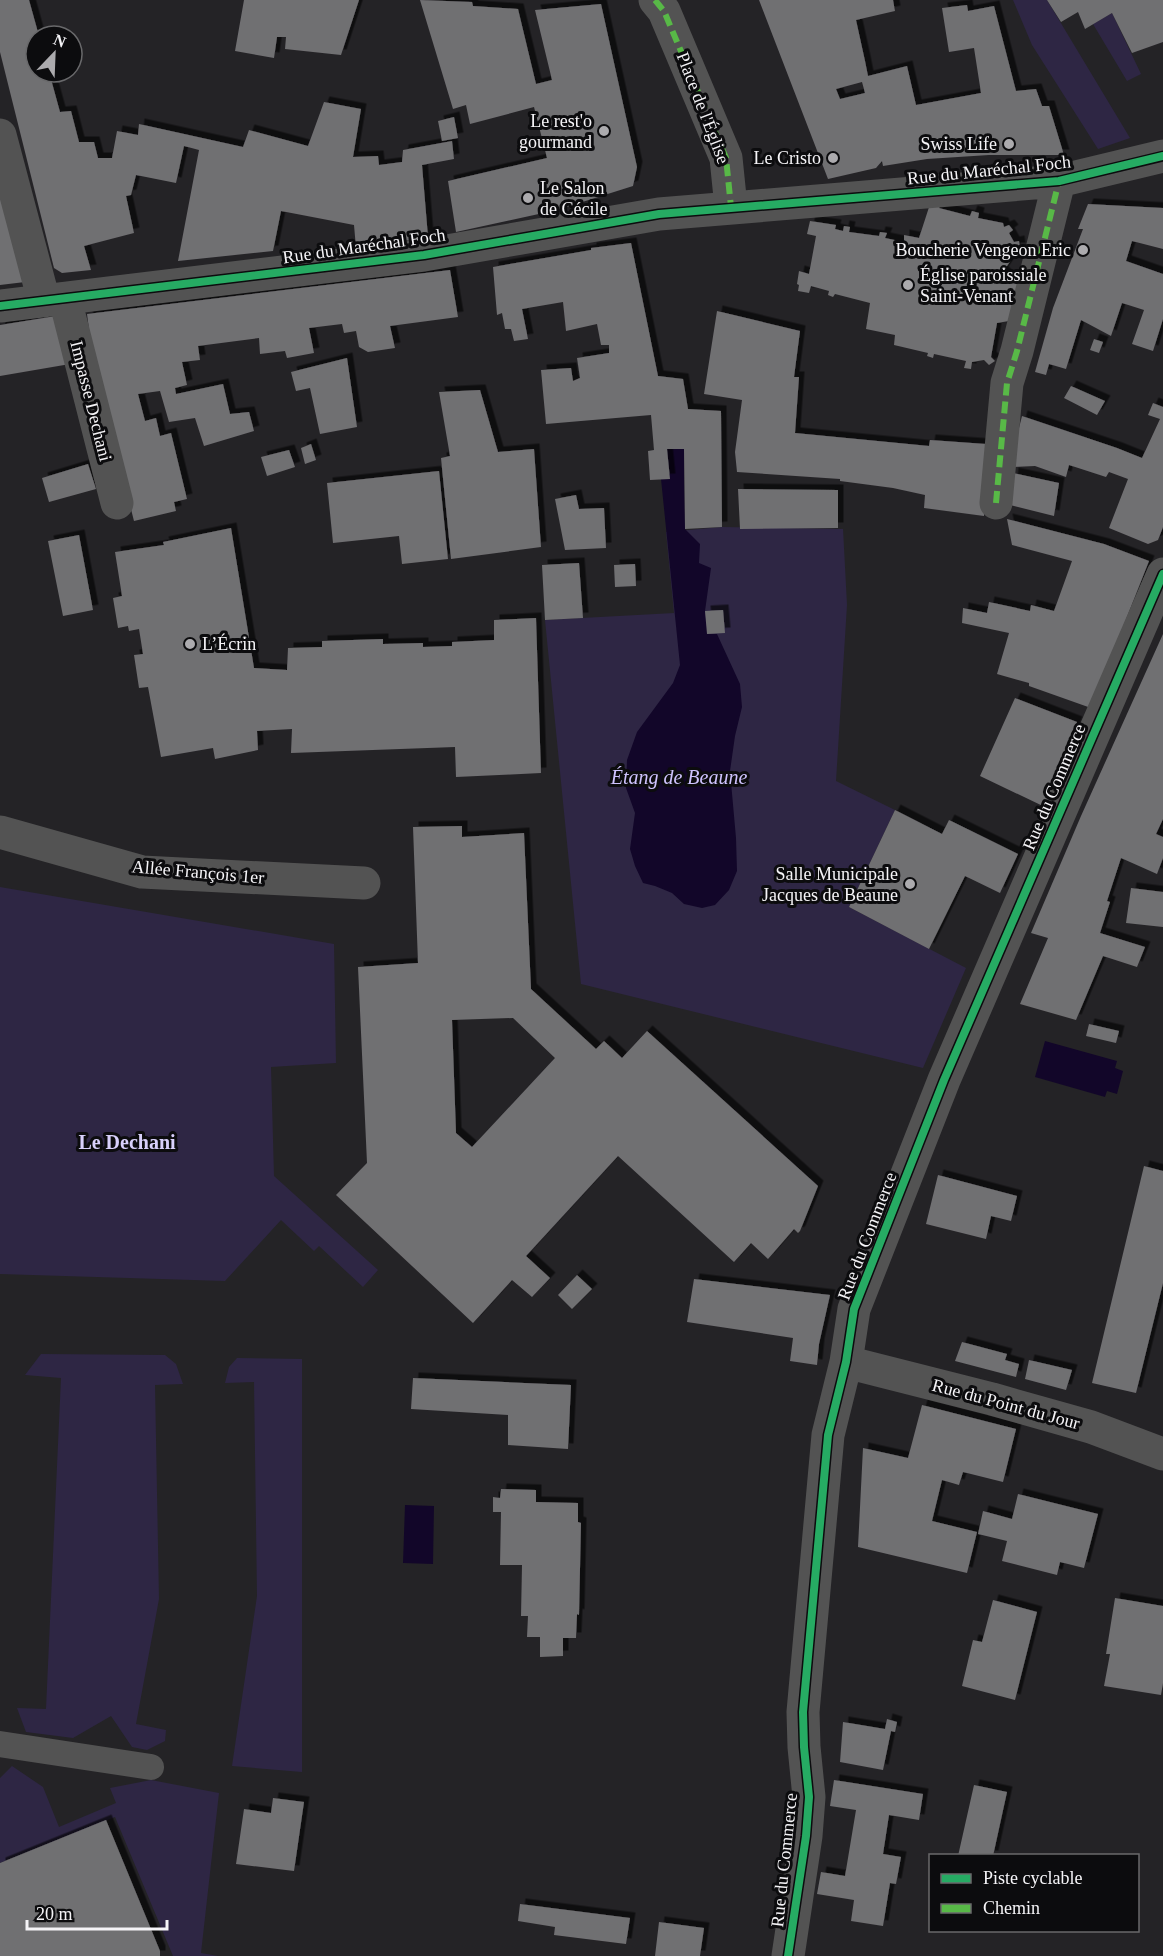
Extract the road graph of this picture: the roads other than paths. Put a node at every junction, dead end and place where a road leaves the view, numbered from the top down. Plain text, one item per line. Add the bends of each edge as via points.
1 (655, 0) edge
2 (0, 135) edge
3 (1163, 156) edge
4 (1059, 181) junction
5 (731, 207) junction
6 (54, 300) junction
7 (0, 306) edge
8 (117, 503) dead end
9 (996, 503) dead end
10 (1163, 574) edge
11 (0, 832) edge
12 (364, 883) dead end
13 (846, 1362) junction
14 (1163, 1454) edge
15 (0, 1744) edge
16 (151, 1767) dead end
17 (788, 1956) edge

1 - 5 street, Place de l'Église via 664,11 726,158
2 - 6 street, Impasse Dechani
3 - 4 street, Rue du Maréchal Foch
4 - 5 street, Rue du Maréchal Foch
4 - 9 street via 1007,383
5 - 6 street, Rue du Maréchal Foch via 644,216 424,255
6 - 7 street, Rue du Maréchal Foch
6 - 8 street, Impasse Dechani
10 - 13 street, Rue du Commerce via 931,1111 854,1309
11 - 12 street, Allée François 1er via 142,872
13 - 14 street, Rue du Point du Jour via 1091,1427
13 - 17 street, Rue du Commerce via 828,1435 803,1712 806,1836
15 - 16 lane

